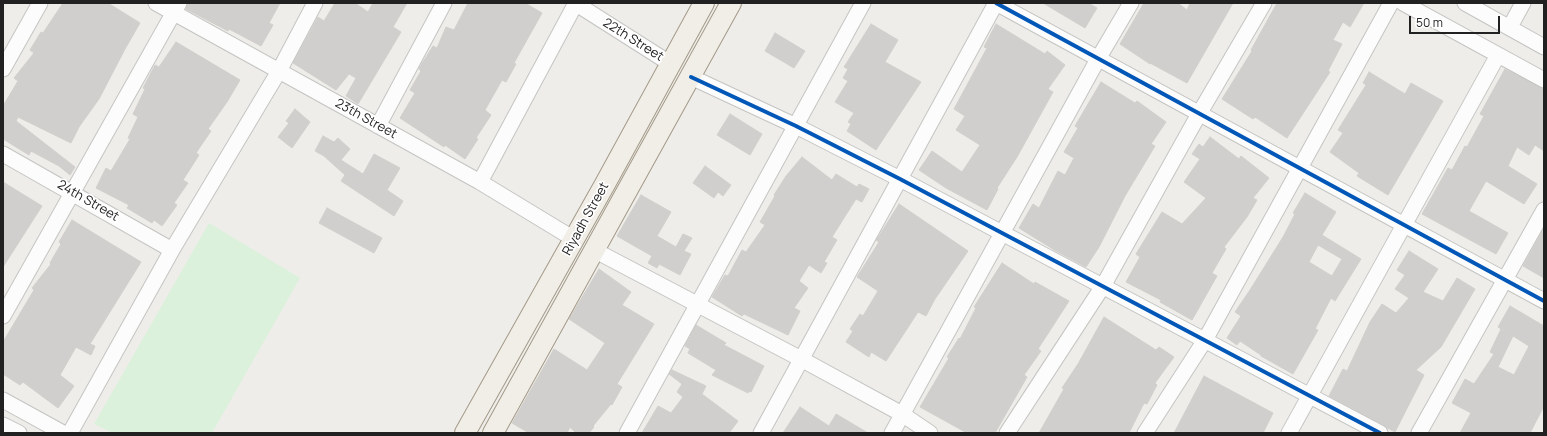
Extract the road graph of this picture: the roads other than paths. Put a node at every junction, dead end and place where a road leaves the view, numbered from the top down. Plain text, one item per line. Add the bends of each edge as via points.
1 (40, 3) edge
2 (156, 3) edge
3 (315, 3) edge
4 (444, 3) edge
5 (576, 3) edge
6 (704, 3) edge
7 (731, 3) edge
8 (863, 3) edge
9 (996, 3) edge
10 (1131, 3) edge
11 (1264, 3) edge
12 (1391, 3) edge
13 (1403, 3) edge
14 (1465, 3) edge
15 (1523, 3) edge
16 (176, 8) edge
17 (1510, 27) junction
18 (1544, 47) edge
19 (1498, 55) junction
20 (1098, 59) junction
21 (671, 64) junction
22 (3, 69) edge
23 (279, 71) junction
24 (691, 76) junction
25 (1544, 80) edge
26 (1199, 114) junction
27 (378, 126) junction
28 (796, 126) junction
29 (3, 154) edge
30 (1299, 168) junction
31 (900, 179) junction
32 (480, 182) junction
33 (72, 192) junction
34 (1544, 210) edge
35 (1402, 224) junction
36 (1002, 233) junction
37 (574, 238) junction
38 (172, 250) junction
39 (594, 250) junction
40 (1504, 280) junction
41 (1103, 286) junction
42 (1544, 301) edge
43 (698, 304) junction
44 (3, 316) edge
45 (1205, 340) junction
46 (801, 359) junction
47 (1309, 396) junction
48 (3, 400) edge
49 (902, 414) junction
50 (3, 424) edge
51 (18, 433) edge
52 (63, 433) edge
53 (70, 433) edge
54 (465, 433) edge
55 (493, 433) edge
56 (628, 433) edge
57 (761, 433) edge
58 (892, 433) edge
59 (930, 433) edge
60 (1007, 433) edge
61 (1145, 433) edge
62 (1289, 433) edge
63 (1380, 433) edge
64 (1419, 433) edge

1 - 22 street
2 - 16 street, 23th Street
3 - 23 street
4 - 27 street
5 - 21 street, 22th Street
5 - 32 street
6 - 21 main road, Riyadh Street
7 - 24 main road, Riyadh Street
8 - 28 street
9 - 20 street
9 - 31 street
10 - 20 street
11 - 26 street
12 - 30 street
13 - 19 street
14 - 17 street
15 - 17 street
16 - 23 street, 23th Street
16 - 33 street
17 - 18 street
19 - 25 street
19 - 35 street
20 - 26 street
20 - 36 street
21 - 37 main road, Riyadh Street
23 - 27 street, 23th Street
23 - 38 street
24 - 28 street
24 - 39 main road, Riyadh Street
26 - 30 street
26 - 41 street
27 - 32 street, 23th Street
28 - 31 street
28 - 43 street
29 - 33 street, 24th Street
30 - 35 street
30 - 45 street
31 - 36 street
31 - 46 street
32 - 37 street, 23th Street
33 - 38 street, 24th Street
33 - 44 street
34 - 40 street
35 - 40 street
35 - 47 street
36 - 41 street
36 - 49 street
37 - 54 main road, Riyadh Street
38 - 53 street
39 - 43 street
39 - 55 main road, Riyadh Street
40 - 42 street
40 - 64 street
41 - 45 street
41 - 60 street
43 - 46 street
43 - 56 street
45 - 47 street
45 - 61 street
46 - 49 street
46 - 57 street
47 - 62 street
47 - 63 street
48 - 52 street
49 - 58 street
49 - 59 street
50 - 51 street

